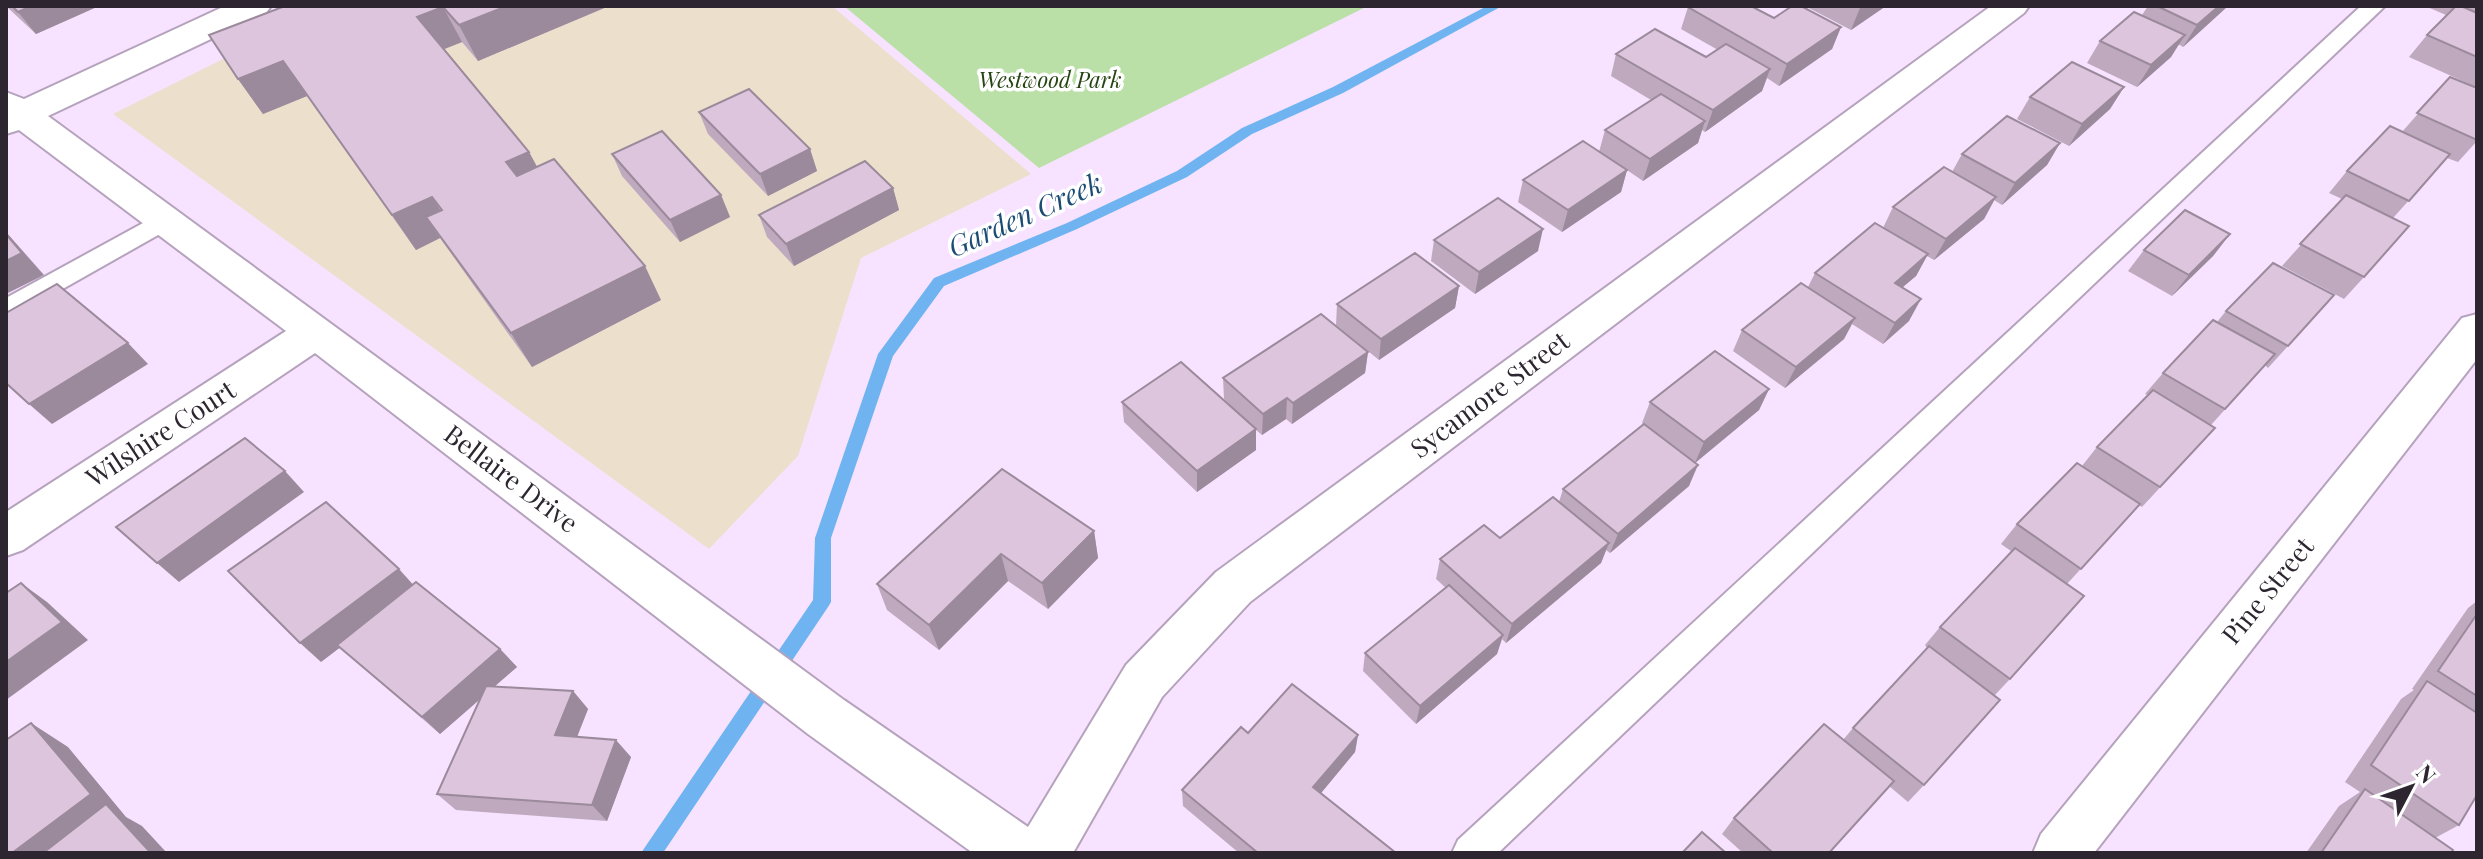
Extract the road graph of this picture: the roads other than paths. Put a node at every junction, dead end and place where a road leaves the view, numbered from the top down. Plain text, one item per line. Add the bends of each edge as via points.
1 (254, 6) edge
2 (2012, 6) edge
3 (2374, 6) edge
4 (11, 113) edge
5 (165, 220) junction
6 (6, 311) edge
7 (2477, 329) edge
8 (316, 332) junction
9 (6, 536) edge
10 (1018, 853) edge
11 (1043, 853) edge
12 (1471, 853) edge
13 (2060, 853) edge

1 - 4 street
2 - 11 street, Sycamore Street via 1233,587 1144,681
3 - 12 lane
4 - 5 street, Bellaire Drive
5 - 6 lane
5 - 8 street, Bellaire Drive
7 - 13 street, Pine Street
8 - 9 street, Wilshire Court
8 - 10 street, Bellaire Drive via 826,717

